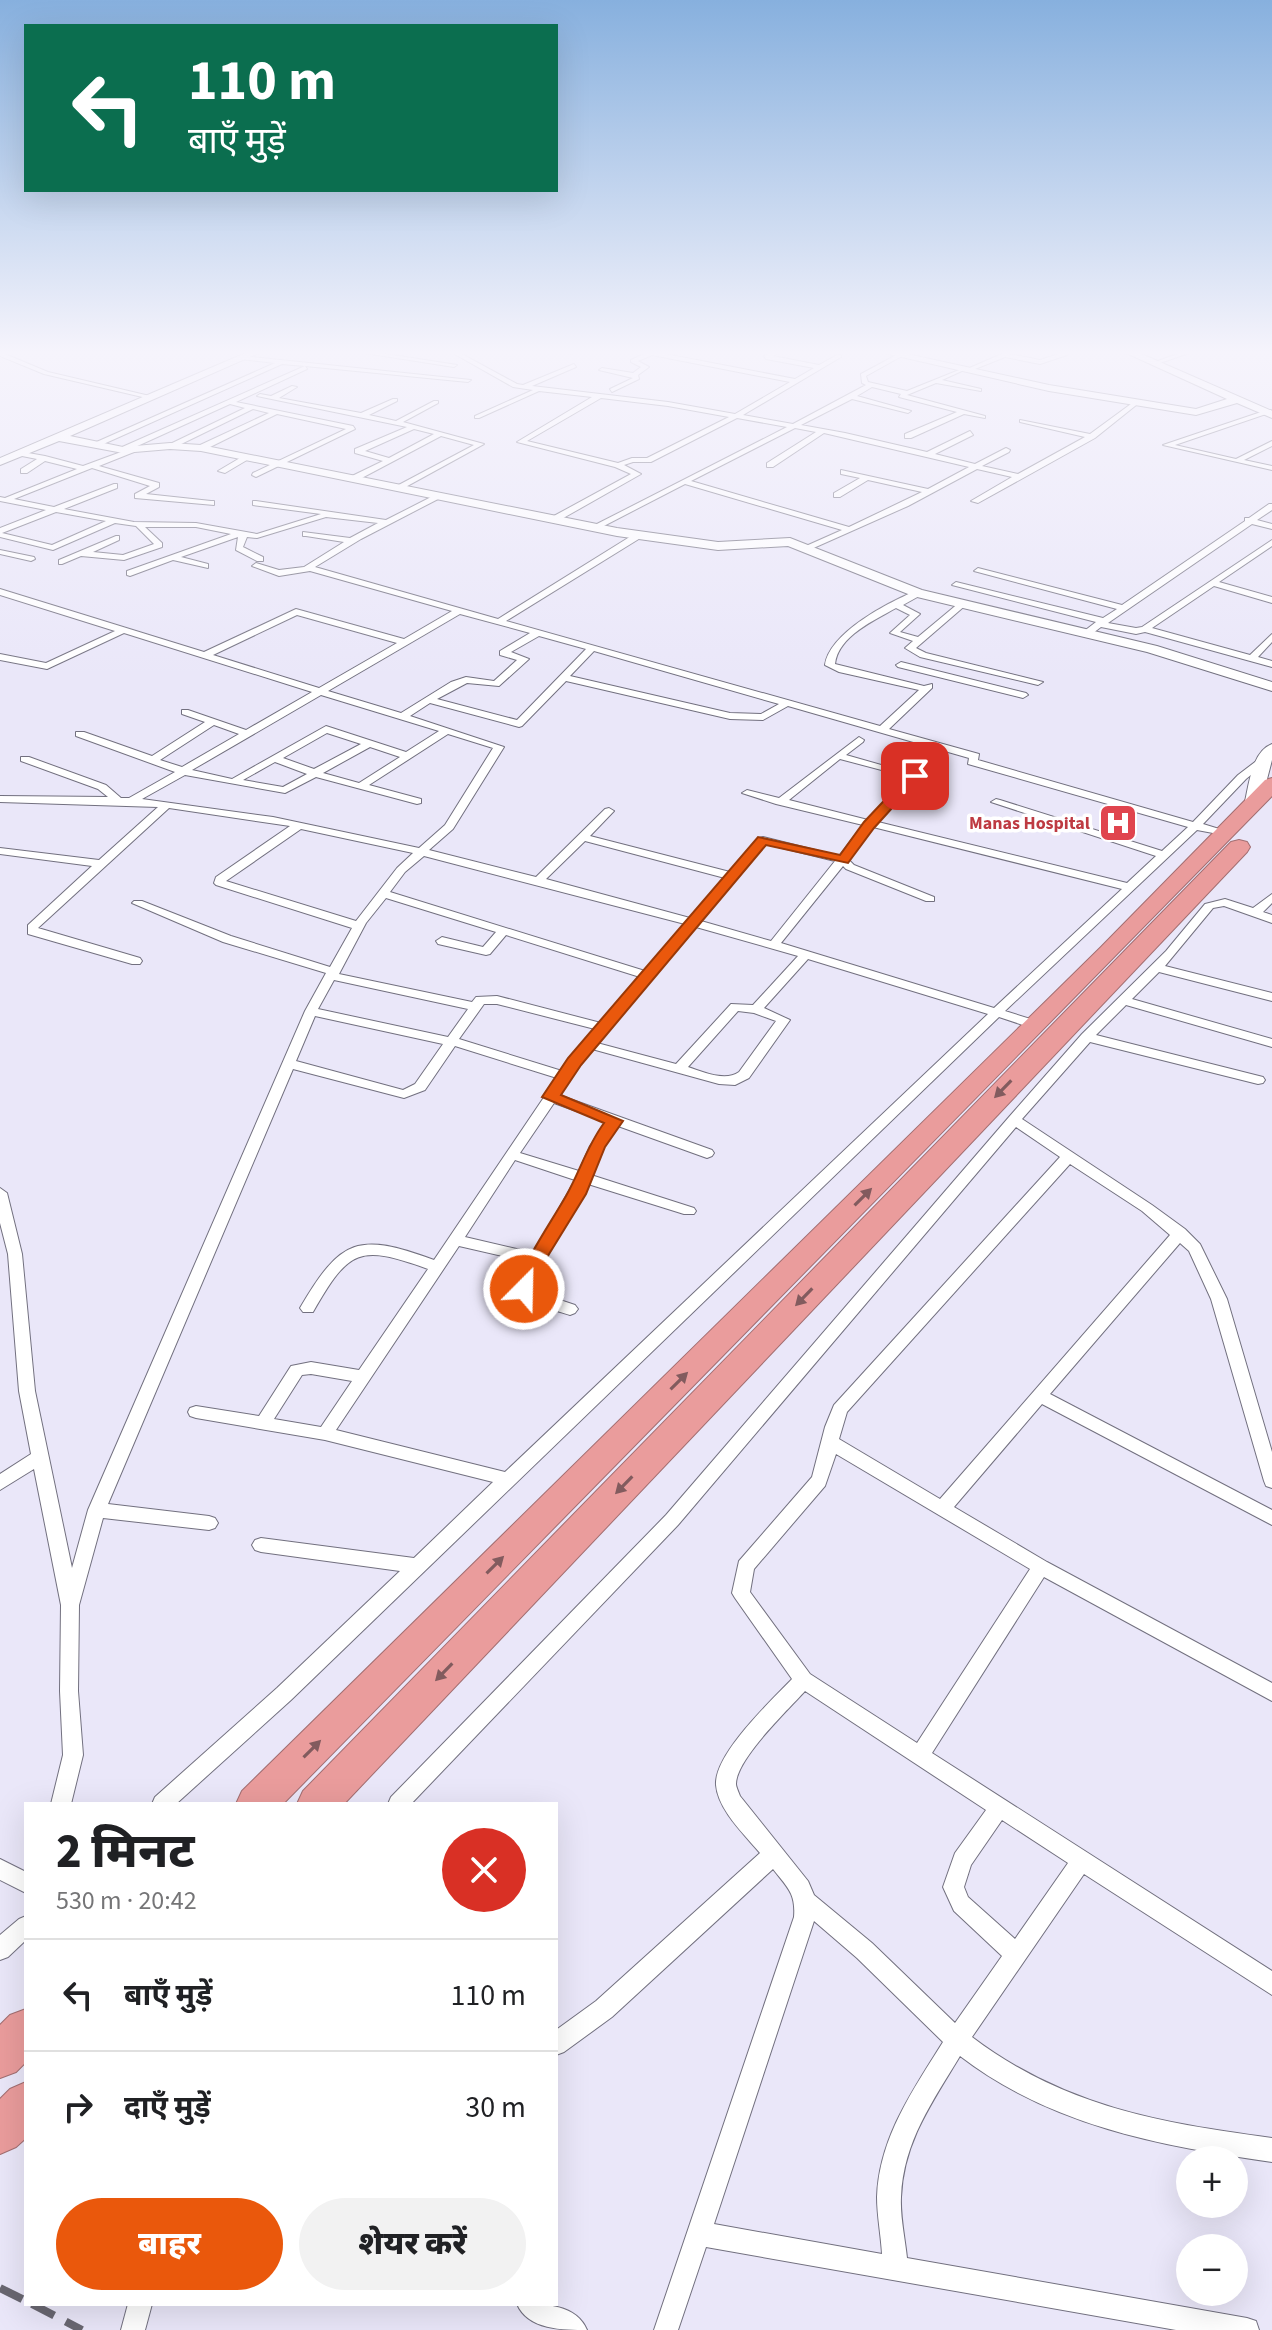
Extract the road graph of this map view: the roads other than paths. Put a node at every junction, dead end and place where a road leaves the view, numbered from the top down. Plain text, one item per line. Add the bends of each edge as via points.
1 (41, 461) edge
2 (58, 461) edge
3 (103, 461) edge
4 (241, 461) edge
5 (268, 461) edge
6 (285, 461) edge
7 (388, 461) edge
8 (448, 461) edge
9 (600, 461) edge
10 (630, 461) edge
11 (727, 461) edge
12 (777, 461) edge
13 (954, 461) edge
14 (983, 461) edge
15 (1045, 461) edge
16 (1237, 461) edge
17 (280, 463) junction
18 (618, 465) junction
19 (770, 465) dead end
20 (974, 465) junction
21 (89, 467) junction
22 (1272, 468) edge
23 (24, 471) dead end
24 (222, 471) dead end
25 (844, 472) dead end
26 (256, 475) dead end
27 (1017, 476) junction
28 (867, 477) junction
29 (353, 479) junction
30 (685, 482) junction
31 (114, 486) dead end
32 (397, 488) junction
33 (928, 491) junction
34 (837, 495) dead end
35 (437, 496) junction
36 (3, 500) edge
37 (176, 501) junction
38 (975, 501) dead end
39 (211, 503) dead end
40 (256, 503) dead end
41 (1272, 506) edge
42 (167, 508) dead end
43 (51, 510) junction
44 (326, 515) junction
45 (555, 519) junction
46 (115, 520) junction
47 (1248, 520) junction
48 (386, 522) junction
49 (138, 524) junction
50 (595, 527) junction
51 (1272, 527) edge
52 (849, 529) junction
53 (0, 533) edge
54 (241, 534) junction
55 (306, 534) dead end
56 (639, 535) junction
57 (116, 538) dead end
58 (352, 541) junction
59 (1272, 542) edge
60 (27, 543) junction
61 (809, 548) junction
62 (146, 550) junction
63 (2, 552) edge
64 (85, 553) junction
65 (170, 557) junction
66 (31, 559) dead end
67 (62, 562) dead end
68 (205, 566) dead end
69 (309, 569) junction
70 (978, 571) dead end
71 (130, 573) dead end
72 (1213, 583) junction
73 (956, 585) dead end
74 (918, 593) junction
75 (4, 596) edge
76 (1272, 600) edge
77 (963, 604) junction
78 (897, 605) junction
79 (1120, 607) junction
80 (457, 612) junction
81 (1099, 622) junction
82 (497, 623) junction
83 (1145, 629) junction
84 (122, 631) junction
85 (536, 634) junction
86 (1086, 634) junction
87 (1272, 637) edge
88 (918, 640) junction
89 (404, 642) junction
90 (591, 649) junction
91 (204, 656) junction
92 (0, 657) edge
93 (1252, 659) junction
94 (1272, 664) edge
95 (901, 665) dead end
96 (940, 676) junction
97 (563, 677) junction
98 (1038, 682) dead end
99 (1272, 687) edge
100 (926, 689) junction
101 (317, 691) junction
102 (1023, 695) dead end
103 (429, 700) junction
104 (789, 702) junction
105 (185, 712) dead end
106 (402, 717) junction
107 (212, 722) junction
108 (519, 724) junction
109 (883, 729) junction
110 (446, 731) junction
111 (245, 733) junction
112 (80, 734) dead end
113 (859, 740) dead end
114 (369, 743) junction
115 (499, 747) junction
116 (408, 756) junction
117 (839, 756) junction
118 (274, 758) junction
119 (25, 759) dead end
120 (153, 760) junction
121 (182, 771) junction
122 (315, 773) junction
123 (233, 782) junction
124 (1266, 782) edge
125 (361, 786) junction
126 (747, 793) dead end
127 (0, 799) edge
128 (417, 801) dead end
129 (124, 802) junction
130 (780, 802) junction
131 (996, 802) dead end
132 (166, 805) junction
133 (609, 811) dead end
134 (299, 825) junction
135 (869, 825) junction
136 (1210, 830) junction
137 (585, 838) junction
138 (421, 850) junction
139 (0, 851) edge
140 (1164, 855) junction
141 (843, 860) junction
142 (102, 864) junction
143 (731, 876) junction
144 (539, 880) junction
145 (1129, 887) junction
146 (383, 893) junction
147 (1272, 897) edge
148 (1206, 898) junction
149 (930, 899) dead end
150 (138, 903) dead end
151 (1255, 913) junction
152 (1272, 919) edge
153 (691, 922) junction
154 (359, 926) junction
155 (504, 931) junction
156 (442, 941) dead end
157 (774, 945) junction
158 (806, 954) junction
159 (136, 961) dead end
160 (1156, 967) junction
161 (333, 974) junction
162 (645, 975) junction
163 (1272, 997) edge
164 (1122, 1000) junction
165 (473, 1006) junction
166 (756, 1009) junction
167 (311, 1011) junction
168 (996, 1012) junction
169 (1036, 1025) junction
170 (602, 1027) junction
171 (1087, 1037) junction
172 (451, 1041) junction
173 (1272, 1043) edge
174 (588, 1044) junction
175 (291, 1064) junction
176 (679, 1069) junction
177 (565, 1076) junction
178 (1258, 1080) dead end
179 (551, 1097) junction
180 (1014, 1120) junction
181 (614, 1121) junction
182 (707, 1153) dead end
183 (513, 1155) junction
184 (1069, 1156) junction
185 (583, 1178) junction
186 (0, 1193) edge
187 (689, 1211) dead end
188 (1180, 1233) junction
189 (456, 1240) junction
190 (536, 1259) junction
191 (438, 1267) junction
192 (308, 1308) dead end
193 (570, 1309) dead end
194 (364, 1377) junction
195 (1039, 1395) junction
196 (196, 1412) dead end
197 (263, 1423) junction
198 (325, 1434) junction
199 (830, 1442) junction
200 (39, 1458) junction
201 (507, 1479) junction
202 (1272, 1481) edge
203 (0, 1483) edge
204 (942, 1508) junction
205 (97, 1510) junction
206 (1272, 1518) edge
207 (209, 1523) dead end
208 (261, 1545) dead end
209 (417, 1566) junction
210 (1041, 1567) junction
211 (70, 1605) junction
212 (803, 1680) junction
213 (1272, 1693) edge
214 (919, 1757) junction
215 (61, 1802) edge
216 (164, 1802) edge
217 (258, 1802) edge
218 (319, 1802) edge
219 (400, 1802) edge
220 (999, 1808) junction
221 (773, 1855) junction
222 (1082, 1860) junction
223 (0, 1869) edge
224 (24, 1882) edge
225 (806, 1902) junction
226 (24, 1928) edge
227 (0, 1949) edge
228 (1016, 1954) junction
229 (1272, 1984) edge
230 (24, 2033) edge
231 (957, 2040) junction
232 (558, 2043) edge
233 (0, 2056) edge
234 (1272, 2150) edge
235 (700, 2234) junction
236 (896, 2268) junction
237 (139, 2306) edge
238 (533, 2306) edge
239 (133, 2330) edge
240 (575, 2330) edge
241 (666, 2330) edge
242 (1247, 2330) edge

1 - 23 street
2 - 21 street
3 - 21 street
4 - 24 street
5 - 17 street
6 - 17 street
7 - 29 street
8 - 32 street
9 - 18 street
10 - 18 street
11 - 30 street
12 - 19 street
13 - 20 street
14 - 20 street
15 - 27 street
16 - 22 street
17 - 26 street
17 - 29 street
18 - 45 street via 637,474
20 - 27 street
20 - 33 street
21 - 36 street
21 - 37 street via 156,485 138,496
25 - 28 street
27 - 38 street
28 - 33 street
28 - 34 street
29 - 32 street
30 - 50 street
30 - 52 street
31 - 43 street
32 - 35 street
33 - 52 street
35 - 45 street
35 - 48 street
36 - 43 street
37 - 39 street
37 - 42 street
40 - 44 street
41 - 47 street
43 - 46 street
43 - 53 street
44 - 48 street
44 - 54 street via 266,535
45 - 50 street
46 - 49 street
46 - 60 street via 53,548
47 - 51 street
47 - 79 street
48 - 58 street
49 - 54 street via 152,520
49 - 62 street via 160,543
50 - 56 street
52 - 61 street
53 - 60 street
54 - 65 street
54 - 69 street via 239,548 279,573
55 - 58 street
56 - 61 street via 718,546 772,541
56 - 82 street
57 - 64 street
58 - 69 street
59 - 72 street
60 - 63 street
61 - 74 street
62 - 64 street via 124,558
62 - 65 street
63 - 66 street
64 - 67 street
65 - 68 street
65 - 71 street
69 - 80 street
70 - 79 street
72 - 76 street
72 - 83 street
73 - 81 street
74 - 77 street
74 - 78 street
75 - 84 street
77 - 86 street
77 - 88 street
78 - 88 street via 916,614 894,633
78 - 100 street via 831,649 830,665
79 - 81 street
80 - 82 street
80 - 89 street
81 - 83 street
81 - 86 street
82 - 85 street
83 - 93 street
84 - 91 street
84 - 92 street via 47,666
85 - 90 street
85 - 103 street via 503,653 524,659 496,684 466,680
86 - 99 street
87 - 93 street
88 - 98 street via 911,645 913,652
89 - 91 street via 296,612
89 - 101 street
90 - 97 street
90 - 104 street
91 - 101 street
93 - 94 street
95 - 96 street
96 - 100 street
96 - 102 street
97 - 104 street via 730,716 763,717
97 - 108 street
100 - 109 street
101 - 106 street
101 - 111 street
103 - 106 street
103 - 108 street
104 - 109 street
105 - 107 street
106 - 110 street
107 - 111 street
107 - 120 street
108 - 115 street
109 - 136 street via 975,756 972,762
110 - 115 street
110 - 116 street
111 - 121 street
112 - 120 street
113 - 117 street
114 - 116 street
114 - 118 street via 326,729
114 - 122 street
115 - 138 street via 449,827
116 - 125 street
117 - 130 street
117 - 135 street via 915,776
118 - 122 street
118 - 123 street
119 - 129 street via 102,787
120 - 121 street
121 - 123 street
121 - 129 street
122 - 123 street via 282,791
122 - 125 street
124 - 136 highway
124 - 136 street via 1242,777
124 - 148 highway
125 - 128 street
126 - 130 street
127 - 129 street
129 - 132 street
130 - 135 street
131 - 140 street
132 - 134 street
132 - 142 street
133 - 137 street
134 - 138 street
134 - 154 street via 220,883
135 - 141 street
135 - 145 street
136 - 140 street
136 - 169 highway
137 - 143 street
137 - 144 street
138 - 144 street
138 - 146 street
139 - 142 street
140 - 145 street
141 - 143 street via 763,840
141 - 149 street
141 - 157 street
142 - 159 street via 32,931
143 - 153 street
144 - 153 street
145 - 168 street
146 - 154 street
146 - 155 street
147 - 151 street
148 - 151 street
148 - 160 street via 1209,906
148 -> 218 highway via 1107,980
150 - 161 street
151 - 152 street
153 - 157 street
153 - 162 street
154 - 161 street
155 - 156 street via 486,951
155 - 162 street
157 - 158 street
158 - 166 street
158 - 168 street
160 - 163 street
160 - 164 street
161 - 165 street
161 - 167 street
162 - 170 street
164 - 171 street
164 - 173 street
165 - 170 street via 480,1000 497,1000
165 - 172 street
166 - 176 street via 735,1007
166 - 176 street via 780,1017 783,1025 744,1075 727,1082
167 - 172 street
167 - 175 street
168 - 169 street
168 - 201 street
217 -> 169 highway
170 - 174 street
171 - 178 street
171 - 180 street
172 - 175 street via 420,1087 404,1094
172 - 177 street
174 - 176 street
174 - 177 street
175 - 205 street
177 - 179 street
179 - 181 street
179 - 183 street
180 - 184 street
180 - 219 street via 672,1520
181 - 182 street
181 - 185 street
183 - 185 street
183 - 189 street
184 - 188 street
184 - 199 street via 857,1387 835,1417
185 - 187 street
185 - 190 street
186 - 200 street via 15,1254 27,1391
188 - 195 street
188 - 202 street via 1208,1271 1219,1299
189 - 190 street
189 - 191 street
190 - 193 street via 524,1289
191 - 192 street via 368,1246 325,1276
191 - 194 street
194 - 197 street via 297,1370
194 - 198 street
195 - 204 street
195 - 206 street
196 - 197 street
197 - 198 street
198 - 201 street
199 - 204 street
199 - 212 street via 828,1464 819,1481 745,1566 741,1578 741,1593
200 - 203 street
200 - 211 street
201 - 209 street
204 - 210 street
205 - 207 street
205 - 211 street
208 - 209 street
209 - 216 street
210 - 213 street
210 - 214 street
211 - 215 street via 73,1755
212 - 214 street
212 - 221 street via 737,1756 726,1785 744,1822
214 - 220 street
220 - 222 street
220 - 228 street via 962,1860 953,1887 961,1904
221 - 225 street
221 - 232 street via 604,2009
222 - 228 street
222 - 229 street
223 - 224 street
225 - 231 street via 869,1952
225 - 235 street
226 - 227 street
228 - 231 street
230 - 233 highway
231 - 234 street via 1043,2095 1075,2109 1137,2129
231 - 236 street via 909,2119 894,2158 889,2198
235 - 236 street
235 - 241 street
236 - 242 street
237 - 239 street
238 - 240 street

